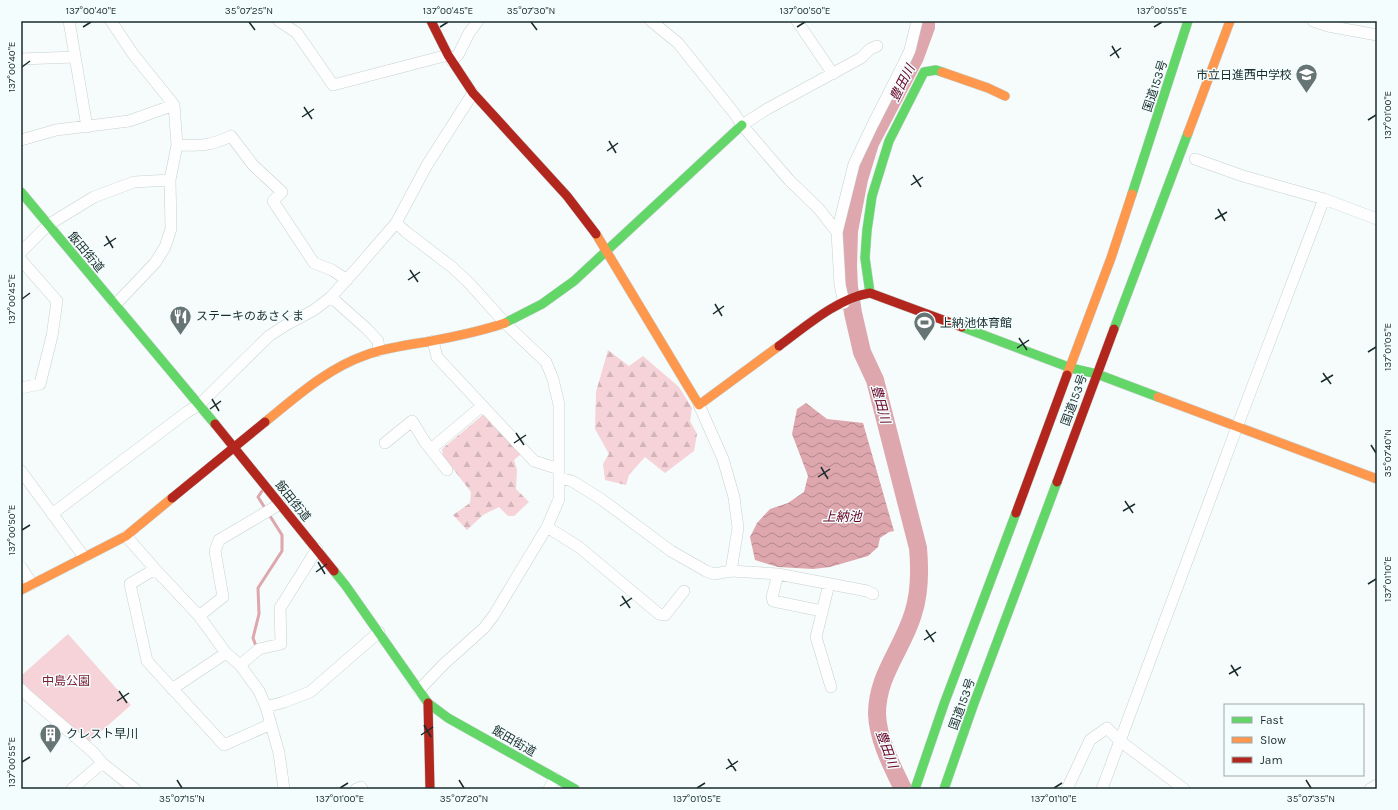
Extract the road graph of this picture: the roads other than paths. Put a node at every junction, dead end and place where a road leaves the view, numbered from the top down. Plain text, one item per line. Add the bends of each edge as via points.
1 (69, 21) edge
2 (111, 21) edge
3 (279, 21) edge
4 (431, 21) edge
5 (478, 21) edge
6 (651, 21) edge
7 (796, 21) edge
8 (917, 21) edge
9 (1188, 21) edge
10 (1230, 21) edge
11 (1313, 21) edge
12 (1377, 36) edge
13 (878, 46) dead end
14 (75, 57) junction
15 (450, 58) junction
16 (21, 59) edge
17 (833, 74) junction
18 (474, 93) junction
19 (1005, 96) dead end
20 (174, 105) junction
21 (742, 125) junction
22 (87, 126) junction
23 (21, 140) edge
24 (177, 145) junction
25 (1195, 159) dead end
26 (170, 180) junction
27 (21, 192) edge
28 (1324, 199) junction
29 (1377, 219) edge
30 (396, 223) junction
31 (48, 225) junction
32 (837, 232) junction
33 (608, 251) junction
34 (21, 252) edge
35 (21, 260) edge
36 (347, 280) junction
37 (870, 293) junction
38 (332, 297) junction
39 (845, 302) junction
40 (115, 305) junction
41 (505, 323) junction
42 (433, 341) junction
43 (379, 351) junction
44 (1070, 368) junction
45 (1097, 374) junction
46 (21, 388) edge
47 (199, 405) junction
48 (699, 405) junction
49 (482, 406) junction
50 (1237, 427) junction
51 (385, 443) dead end
52 (235, 448) junction
53 (431, 449) junction
54 (447, 470) dead end
55 (21, 471) edge
56 (559, 474) junction
57 (1377, 479) edge
58 (280, 504) junction
59 (52, 514) junction
60 (548, 527) junction
61 (126, 536) junction
62 (316, 549) junction
63 (84, 557) junction
64 (21, 567) edge
65 (155, 569) junction
66 (731, 571) junction
67 (778, 574) junction
68 (32, 584) junction
69 (829, 584) junction
70 (21, 590) edge
71 (684, 591) dead end
72 (872, 594) dead end
73 (822, 611) junction
74 (200, 616) junction
75 (379, 632) junction
76 (226, 653) junction
77 (240, 665) junction
78 (831, 687) dead end
79 (21, 689) edge
80 (172, 689) junction
81 (419, 690) junction
82 (428, 703) junction
83 (266, 707) junction
84 (271, 724) junction
85 (1120, 741) junction
86 (102, 762) junction
87 (555, 778) junction
88 (1377, 785) edge
89 (72, 789) edge
90 (135, 789) edge
91 (284, 789) edge
92 (356, 789) edge
93 (362, 789) edge
94 (430, 789) edge
95 (549, 789) edge
96 (575, 789) edge
97 (915, 789) edge
98 (944, 789) edge
99 (1067, 789) edge
100 (1102, 789) edge
101 (1184, 789) edge
102 (1370, 789) edge

1 - 14 street
2 - 20 street via 133,54
3 - 15 street via 297,34 333,85
4 - 15 main road
5 - 15 street via 468,34 458,55
6 - 21 street via 678,43
7 - 17 street
8 - 32 street via 904,64 854,164
9 - 44 main road, 国道153号 via 1111,258
10 - 45 main road, 国道153号
11 - 12 street
13 - 17 street
14 - 16 street
14 - 22 street
15 - 18 main road
17 - 21 street via 767,108
18 - 30 street via 427,165
18 - 33 main road via 576,206
19 - 37 main road via 936,70 924,72 889,141 872,196 865,258
20 - 22 street via 129,122
20 - 24 street
21 - 32 street
21 - 33 main road
22 - 23 street via 56,130
24 - 26 street
24 - 36 street via 201,146 232,136 252,165 282,192 273,201 314,263 332,270
25 - 28 street via 1243,176
26 - 31 street via 134,182 94,197
26 - 40 street via 171,229 165,247 155,263
27 - 31 main road, 飯田街道
28 - 29 street
28 - 50 street
30 - 36 street
30 - 41 street via 452,267
31 - 34 street
31 - 40 main road, 飯田街道
32 - 39 street via 840,285
33 - 41 main road via 581,278 551,300
33 - 48 main road
35 - 46 street via 57,300 52,336 40,384
36 - 38 street
37 - 39 main road via 858,295
37 - 44 main road
38 - 43 street via 378,340
38 - 47 street via 269,336
39 - 48 main road via 823,314
40 - 47 main road, 飯田街道
41 - 42 main road
41 - 56 street via 546,362 553,379 559,405
42 - 43 main road
42 - 49 street via 437,357
43 - 52 main road via 348,362 318,379
44 - 45 main road
44 - 97 main road, 国道153号 via 944,704
45 - 50 main road
45 - 98 main road, 国道153号
47 - 52 main road, 飯田街道
47 - 59 street
48 - 66 street via 723,459 734,497 738,528
49 - 53 street
49 - 56 street via 534,462
50 - 57 main road
50 - 85 street
51 - 53 street via 412,421
52 - 58 main road, 飯田街道
52 - 61 main road
53 - 54 street
55 - 59 street
56 - 60 street via 559,499
56 - 66 street via 601,499 697,567 714,574
58 - 62 main road, 飯田街道
58 - 74 street via 219,540 215,551 223,597
59 - 63 street
60 - 71 street via 579,547 659,614 665,615
60 - 81 street via 491,620
61 - 63 main road
61 - 65 street
62 - 75 main road, 飯田街道
62 - 77 street via 280,608 281,644 259,649
63 - 68 main road
64 - 68 street
65 - 74 street
65 - 80 street via 130,584 147,660
66 - 67 street
67 - 69 street
67 - 73 street via 773,601
68 - 70 main road
69 - 72 street
69 - 73 street
73 - 78 street via 816,637
74 - 76 street
75 - 81 main road, 飯田街道
75 - 83 street via 310,692
76 - 77 street
76 - 80 street
77 - 83 street via 259,691
79 - 86 street
80 - 84 street via 224,745
81 - 82 main road, 飯田街道
82 - 87 main road, 飯田街道 via 448,718
82 - 94 main road
83 - 84 street
84 - 91 street via 279,753
85 - 99 street via 1107,728 1090,740
85 - 100 street
85 - 101 street
86 - 89 street
86 - 90 street
87 - 95 street
87 - 96 main road, 飯田街道
88 - 102 street
92 - 93 street

